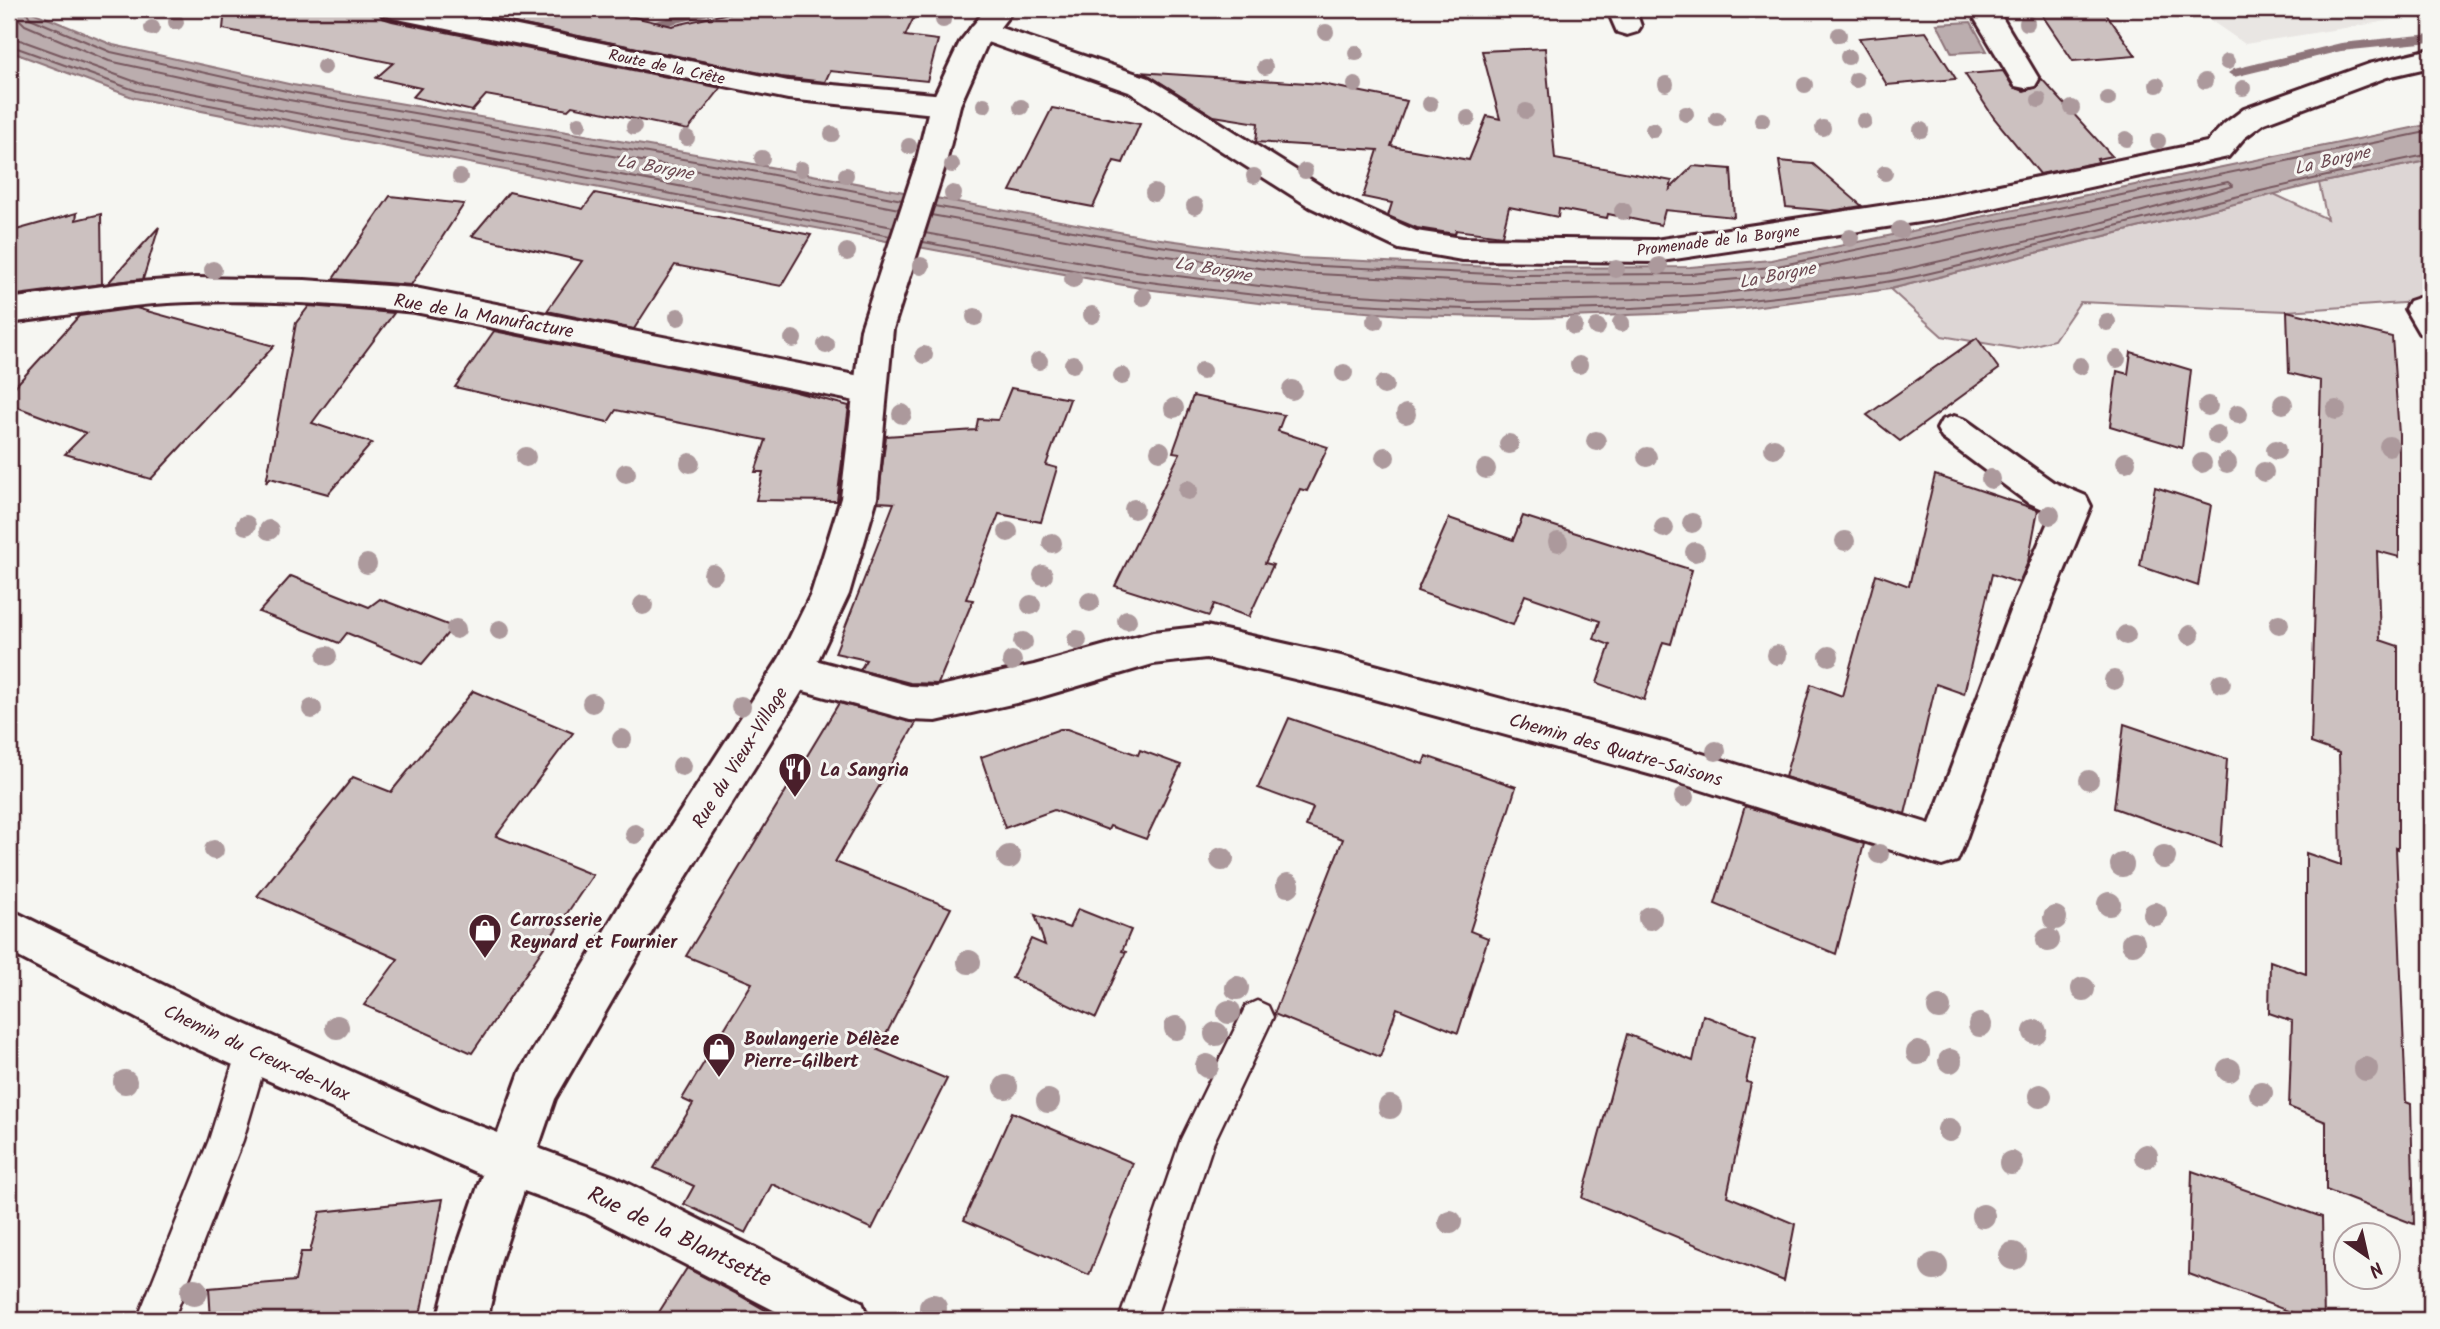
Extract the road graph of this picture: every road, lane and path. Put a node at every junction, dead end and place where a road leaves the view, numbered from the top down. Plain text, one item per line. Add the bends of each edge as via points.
1 (393, 9) edge
2 (1983, 9) edge
3 (991, 20) edge
4 (2431, 58) edge
5 (2025, 79) dead end
6 (945, 105) junction
7 (9, 311) edge
8 (870, 391) junction
9 (1954, 429) dead end
10 (793, 671) junction
11 (9, 930) edge
12 (1257, 1017) dead end
13 (253, 1051) junction
14 (510, 1163) junction
15 (155, 1320) edge
16 (462, 1320) edge
17 (844, 1320) edge
18 (1136, 1320) edge

1 - 6 street, Route de la Crête via 788,90
2 - 5 street
3 - 4 street, Promenade de la Borgne via 1139,85 1321,200 1410,241 1462,249 1551,252 1655,251 1828,227 1946,207 2217,149 2254,116 2379,70
3 - 6 street, Rue du Vieux-Village via 974,42
6 - 8 street, Rue du Vieux-Village via 877,329
7 - 8 street, Rue de la Manufacture via 193,290 343,293 415,300
8 - 10 street, Rue du Vieux-Village via 859,498 830,594
9 - 10 street, Chemin des Quatre-Saisons via 2040,492 2073,506 1942,847 1667,761 1341,673 1206,642 1153,648 936,704 910,704
10 - 14 street, Rue du Vieux-Village via 638,915 536,1088
11 - 13 street, Chemin du Creux-de-Nax
12 - 18 lane via 1199,1139
13 - 14 street, Chemin du Creux-de-Nax
13 - 15 lane via 226,1140
14 - 16 street, Rue du Vieux-Village
14 - 17 street, Rue de la Blantsette via 598,1194

